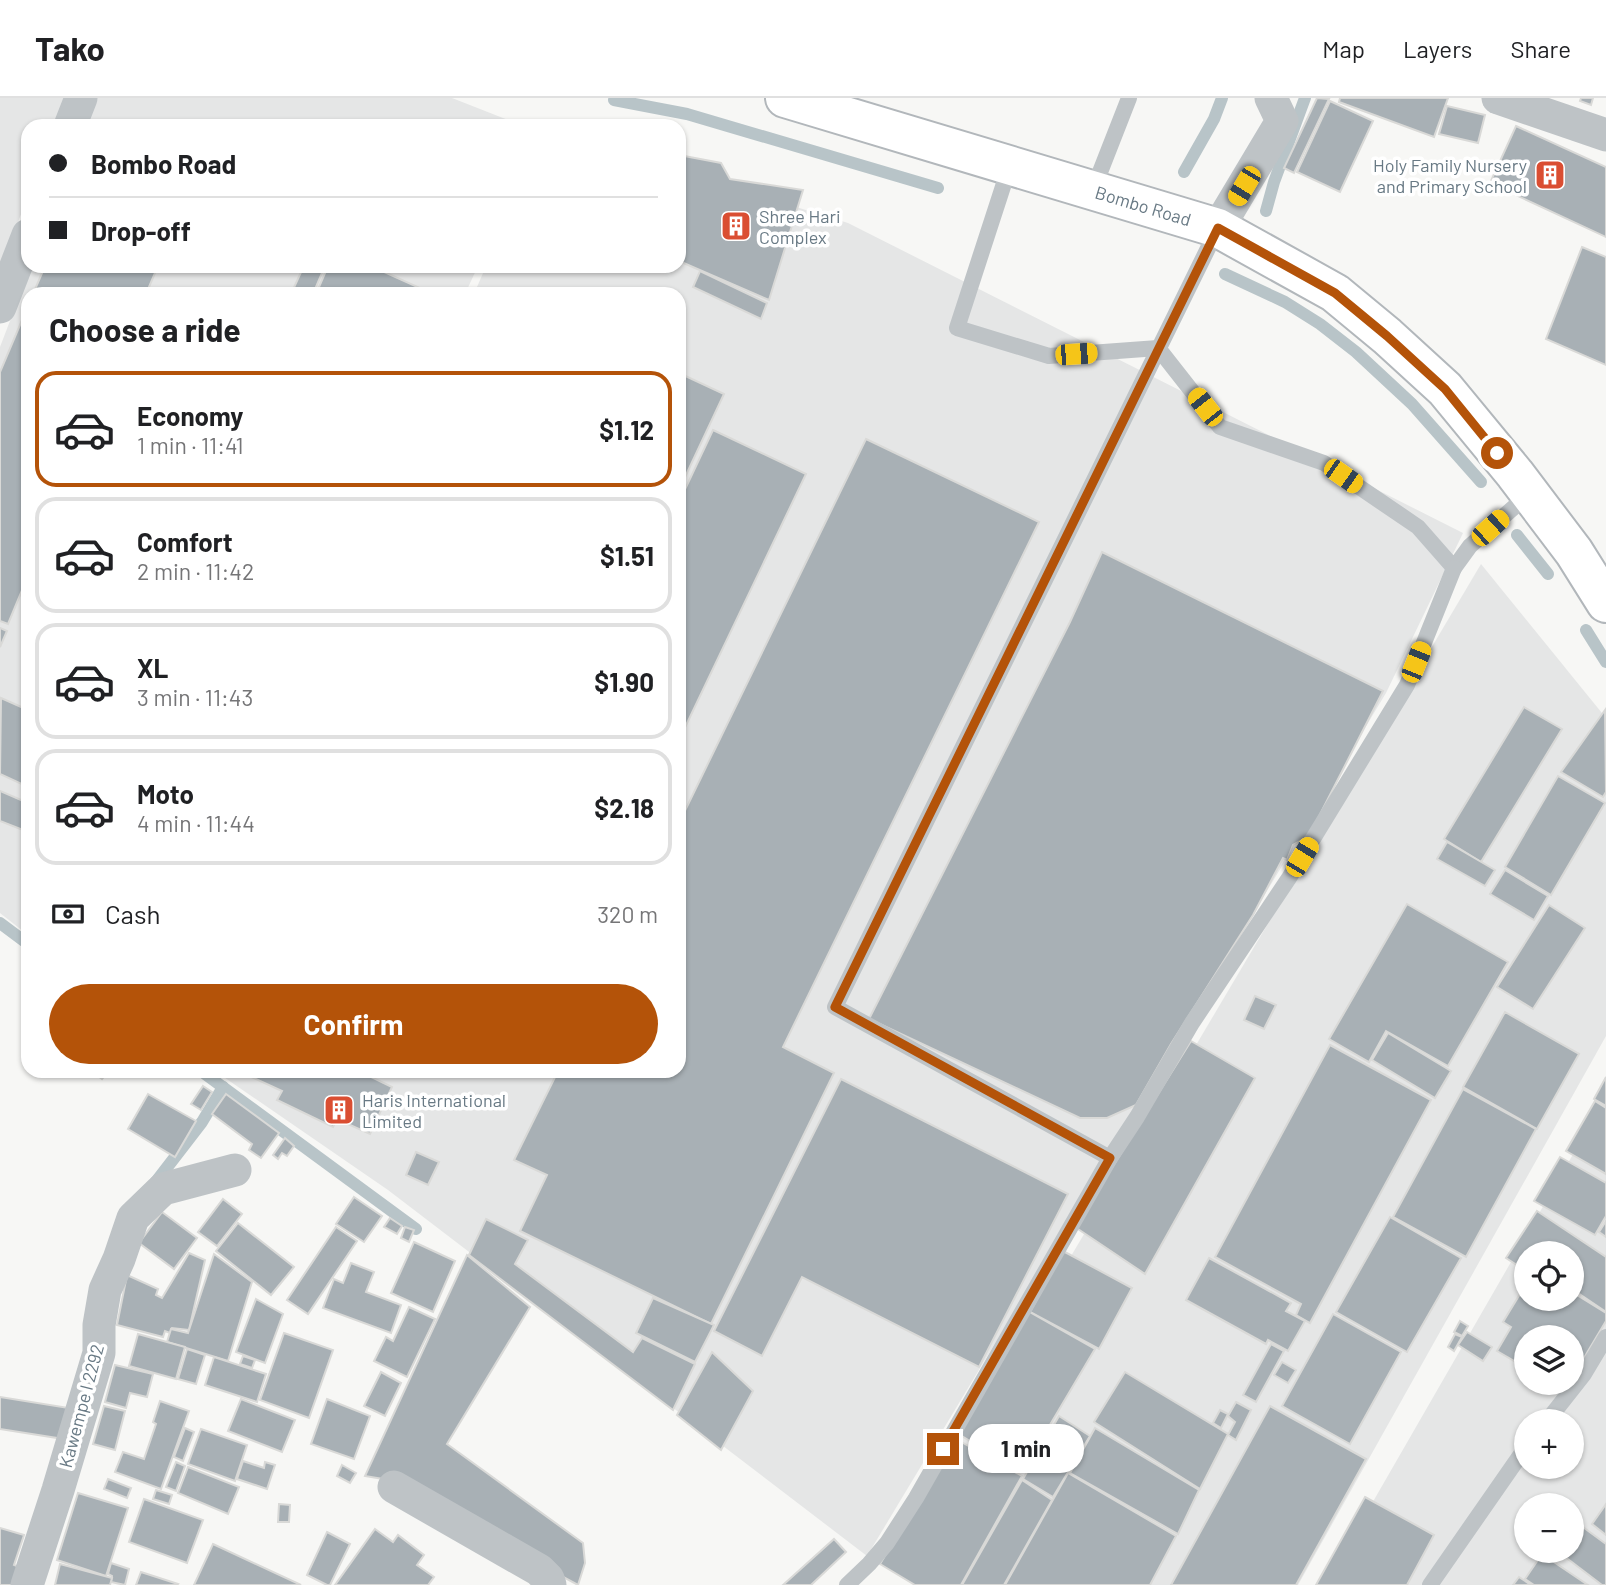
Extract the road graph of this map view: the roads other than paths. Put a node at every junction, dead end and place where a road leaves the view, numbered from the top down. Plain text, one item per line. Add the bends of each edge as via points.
1 (81, 98) edge
2 (785, 98) edge
3 (1129, 98) edge
4 (1271, 98) edge
5 (1498, 98) edge
6 (73, 119) edge
7 (1606, 135) edge
8 (1010, 165) junction
9 (1093, 190) junction
10 (1218, 228) junction
11 (21, 253) edge
12 (0, 307) edge
13 (1158, 348) junction
14 (1530, 493) junction
15 (1454, 568) junction
16 (1606, 603) edge
17 (1110, 1158) junction
18 (235, 1170) dead end
19 (1606, 1337) edge
20 (1556, 1409) edge
21 (1514, 1464) edge
22 (394, 1487) dead end
23 (27, 1585) edge
24 (550, 1585) edge
25 (848, 1585) edge
26 (1430, 1585) edge

1 - 6 street
2 - 8 main road, Bombo Road
3 - 9 lane
4 - 10 street via 1282,121
5 - 7 street
8 - 9 main road, Bombo Road
8 - 13 lane via 957,328 1049,356
9 - 10 main road, Bombo Road
10 - 13 lane
10 - 14 main road, Bombo Road via 1335,293 1387,336 1445,389
11 - 12 street
13 - 15 lane via 1220,427 1324,463 1418,527
13 - 17 lane via 835,1007
14 - 15 lane via 1470,546
14 - 16 main road, Bombo Road
15 - 17 lane via 1407,685
17 - 25 lane via 916,1498 887,1543
18 - 23 street, Kawempe I 2292 via 163,1189 134,1218 105,1290 99,1353
19 - 20 lane
21 - 26 lane
22 - 24 street via 539,1570

